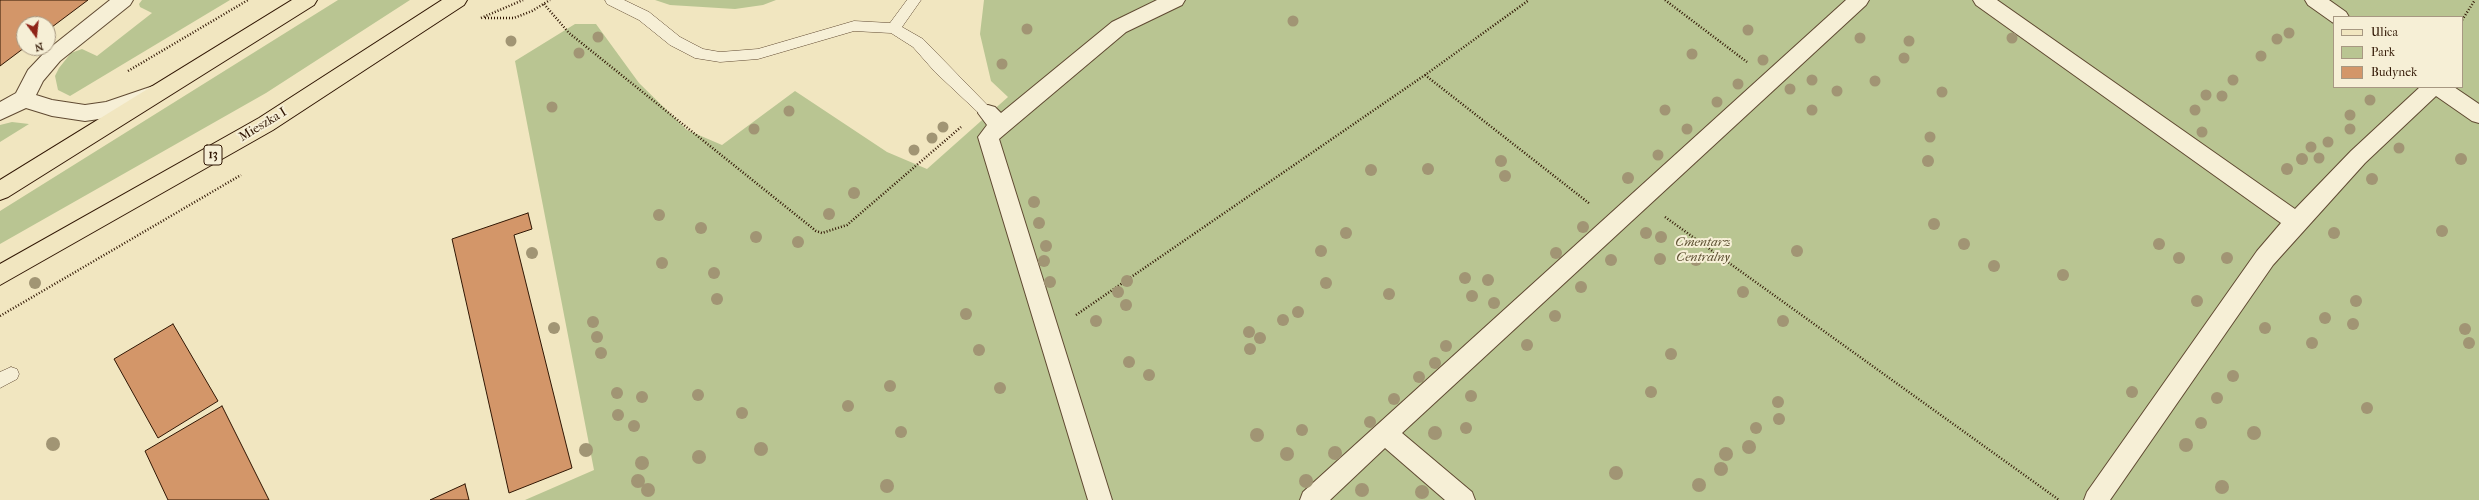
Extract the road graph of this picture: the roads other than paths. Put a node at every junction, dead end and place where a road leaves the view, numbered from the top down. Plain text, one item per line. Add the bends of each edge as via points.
1 (123, 0) edge
2 (307, 0) edge
3 (457, 0) edge
4 (612, 0) edge
5 (634, 0) edge
6 (914, 0) edge
7 (1175, 0) edge
8 (1859, 0) edge
9 (1983, 0) edge
10 (2315, 0) edge
11 (644, 16) junction
12 (2338, 16) edge
13 (894, 28) junction
14 (2432, 88) edge
15 (2439, 88) edge
16 (162, 91) junction
17 (24, 99) junction
18 (0, 112) edge
19 (2479, 115) edge
20 (990, 116) junction
21 (0, 191) edge
22 (2296, 222) junction
23 (0, 275) edge
24 (1385, 433) junction
25 (1100, 500) edge
26 (1312, 500) edge
27 (1463, 500) edge
28 (2096, 500) edge

1 - 17 street via 53,56 35,76
2 - 16 main road
3 - 23 main road, Mieszka I / 13 via 266,124
4 - 11 lane
5 - 11 lane
6 - 13 lane
7 - 20 street via 1119,27
8 - 24 street
9 - 22 street
10 - 12 street
11 - 13 lane via 675,41 700,54 720,57 758,54 854,26
13 - 20 lane via 918,43
14 - 22 street via 2358,157
15 - 19 street
16 - 17 street via 106,110 84,113 52,108
16 - 21 main road
17 - 18 street
20 - 25 street via 988,137
22 - 28 street via 2265,258
24 - 26 street
24 - 27 street

